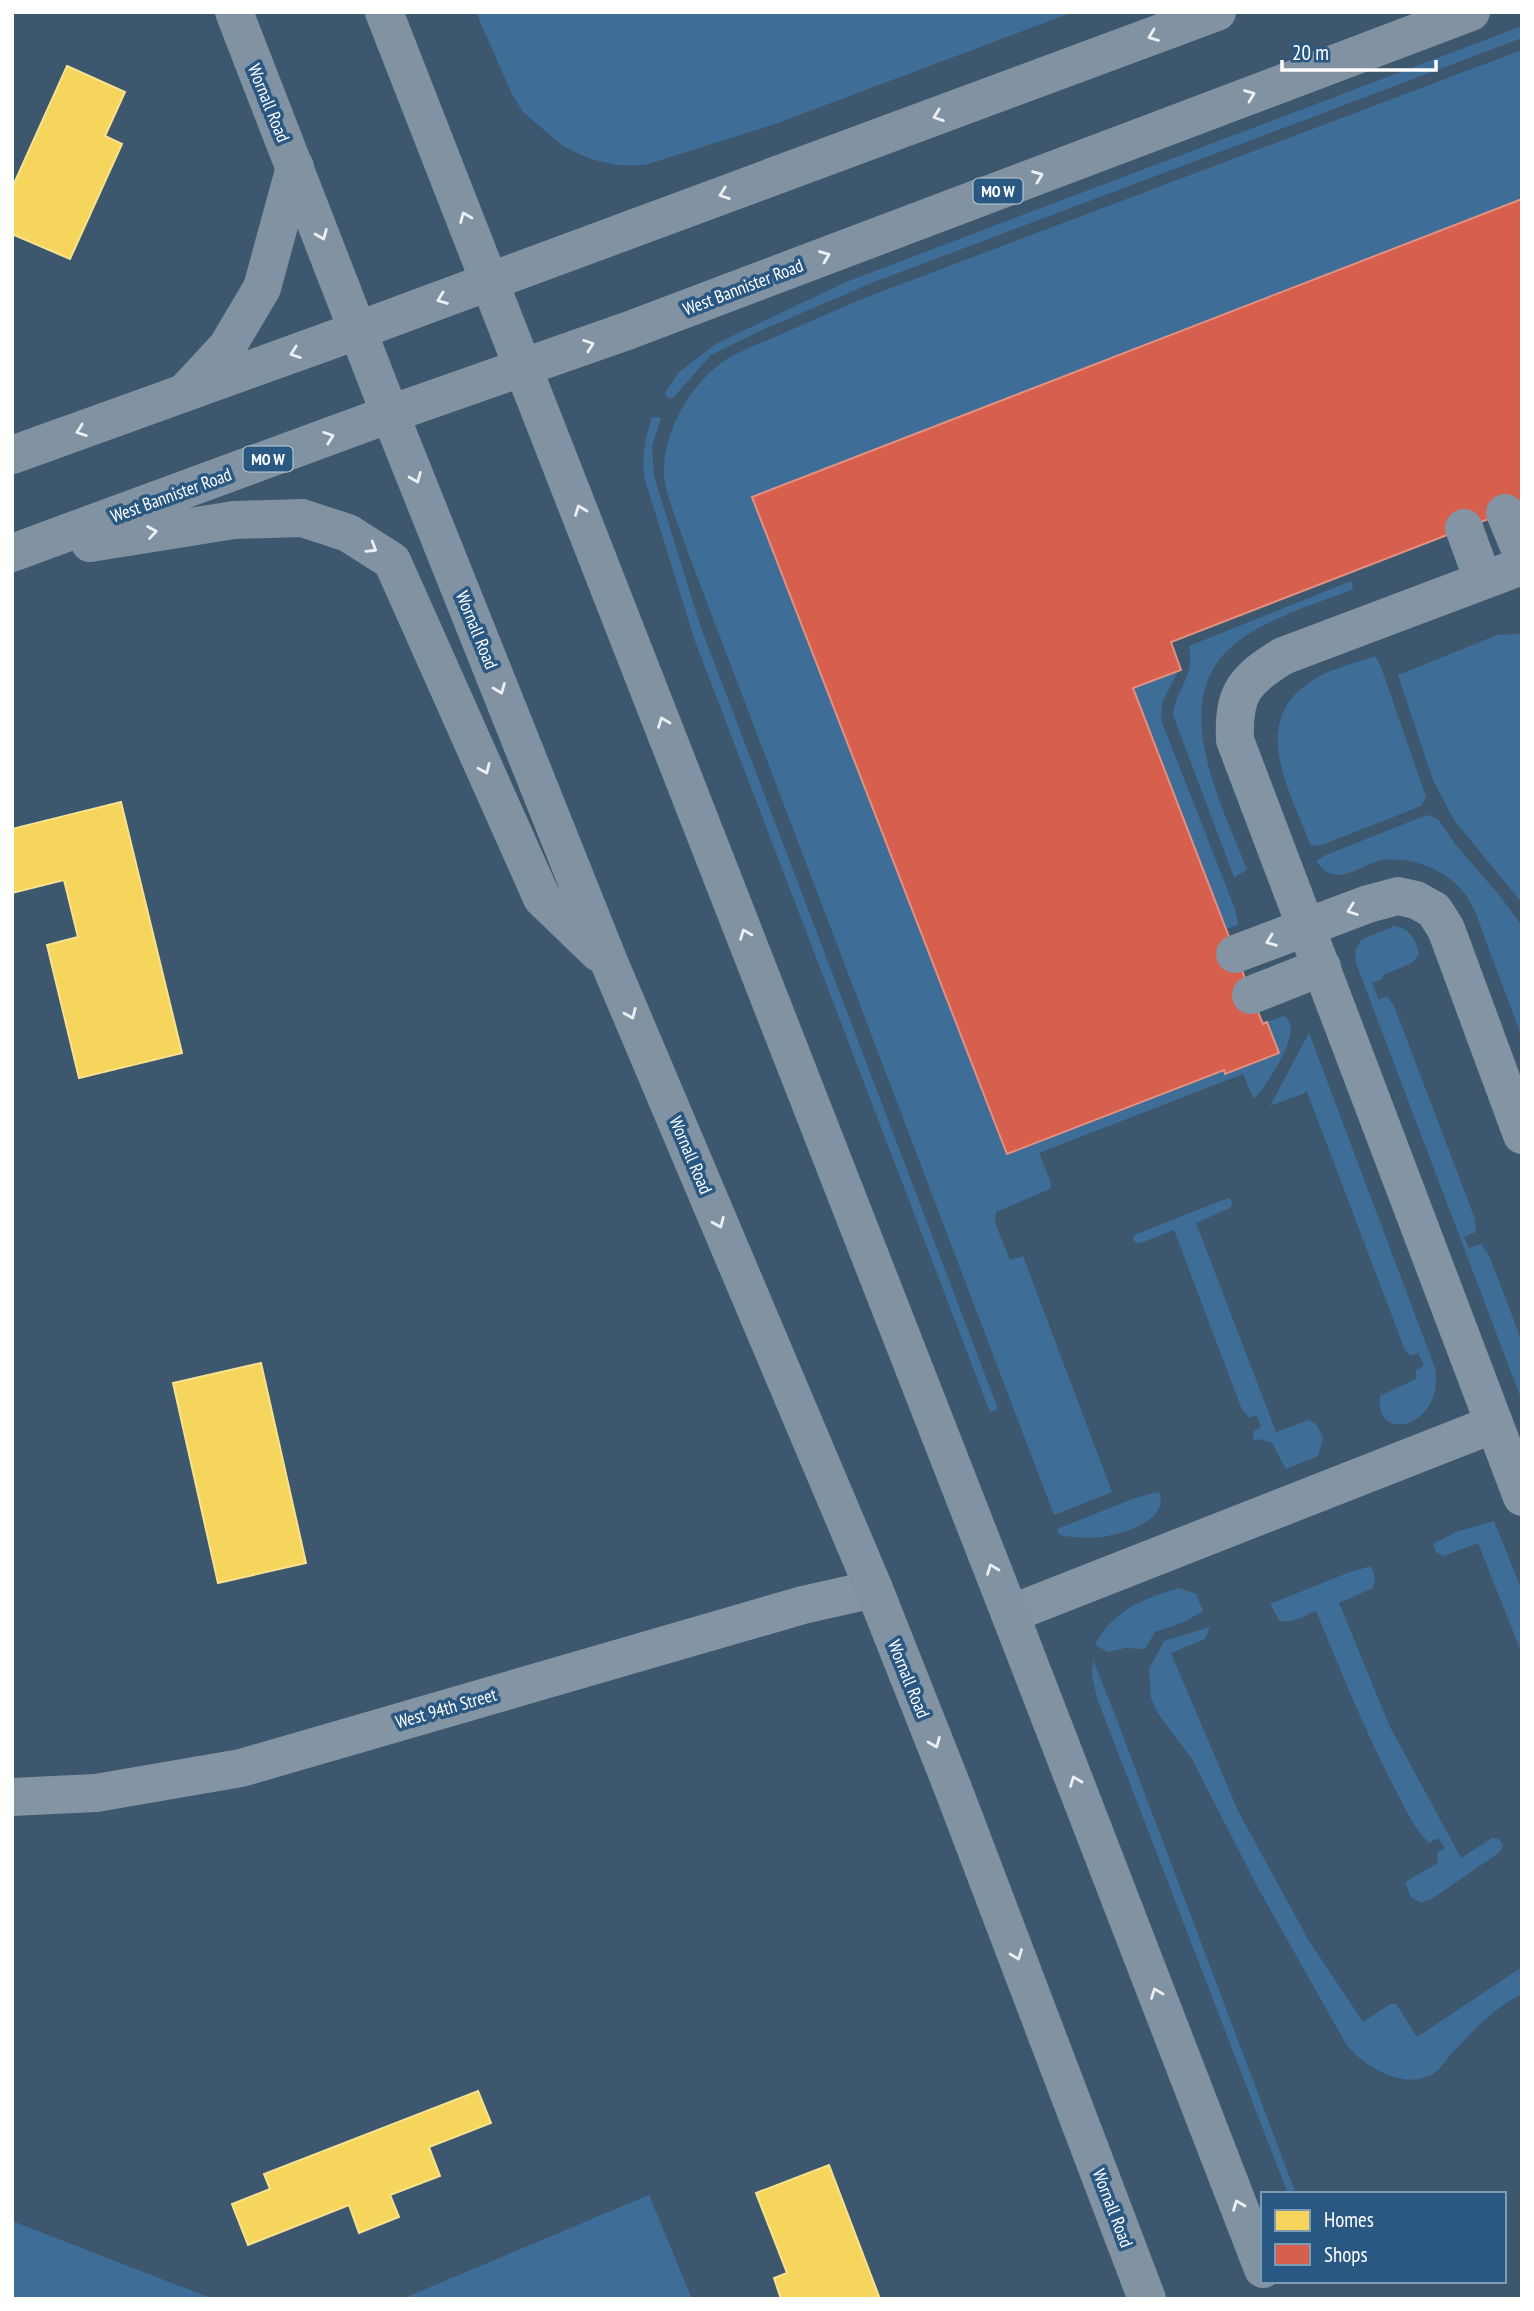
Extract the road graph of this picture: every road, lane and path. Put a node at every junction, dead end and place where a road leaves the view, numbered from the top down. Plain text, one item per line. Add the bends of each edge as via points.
1 (234, 12) edge
2 (384, 12) edge
3 (1217, 12) edge
4 (1471, 12) edge
5 (295, 167) junction
6 (490, 280) junction
7 (359, 330) junction
8 (525, 368) junction
9 (183, 394) junction
10 (390, 414) junction
11 (12, 455) edge
12 (1505, 513) dead end
13 (1464, 528) dead end
14 (12, 554) edge
15 (1522, 554) edge
16 (1522, 566) edge
17 (1483, 580) junction
18 (1307, 927) junction
19 (1235, 954) dead end
20 (609, 962) junction
21 (1322, 967) junction
22 (1251, 995) dead end
23 (1522, 1135) edge
24 (1494, 1424) junction
25 (1522, 1497) edge
26 (874, 1589) junction
27 (1010, 1614) junction
28 (12, 1797) edge
29 (1261, 2264) edge
30 (1147, 2299) edge

1 - 5 main road, Wornall Road
6 -> 2 main road
3 -> 6 main road
8 -> 4 main road, West Bannister Road / MO W
5 -> 7 main road, Wornall Road
5 - 9 main road via 262,288 227,347
6 -> 7 main road
6 - 8 main road
7 -> 9 main road
7 - 10 main road, Wornall Road
8 - 10 main road, West Bannister Road / MO W
27 -> 8 main road
9 -> 11 main road
14 -> 10 main road, West Bannister Road / MO W
10 -> 20 main road, Wornall Road
12 - 15 street
13 - 17 street
14 -> 20 main road via 234,520 302,518 348,534 393,561 542,898
16 - 17 street
17 - 18 street via 1283,656 1242,689 1234,715 1235,740
18 -> 19 street
18 - 21 street
23 -> 18 street via 1447,929 1434,909 1398,896
20 -> 26 main road, Wornall Road
21 - 22 street
21 - 24 street
24 - 25 street
24 - 27 street
26 - 28 street, West 94th Street via 803,1605 241,1768 96,1793
26 -> 30 main road, Wornall Road
29 -> 27 main road

